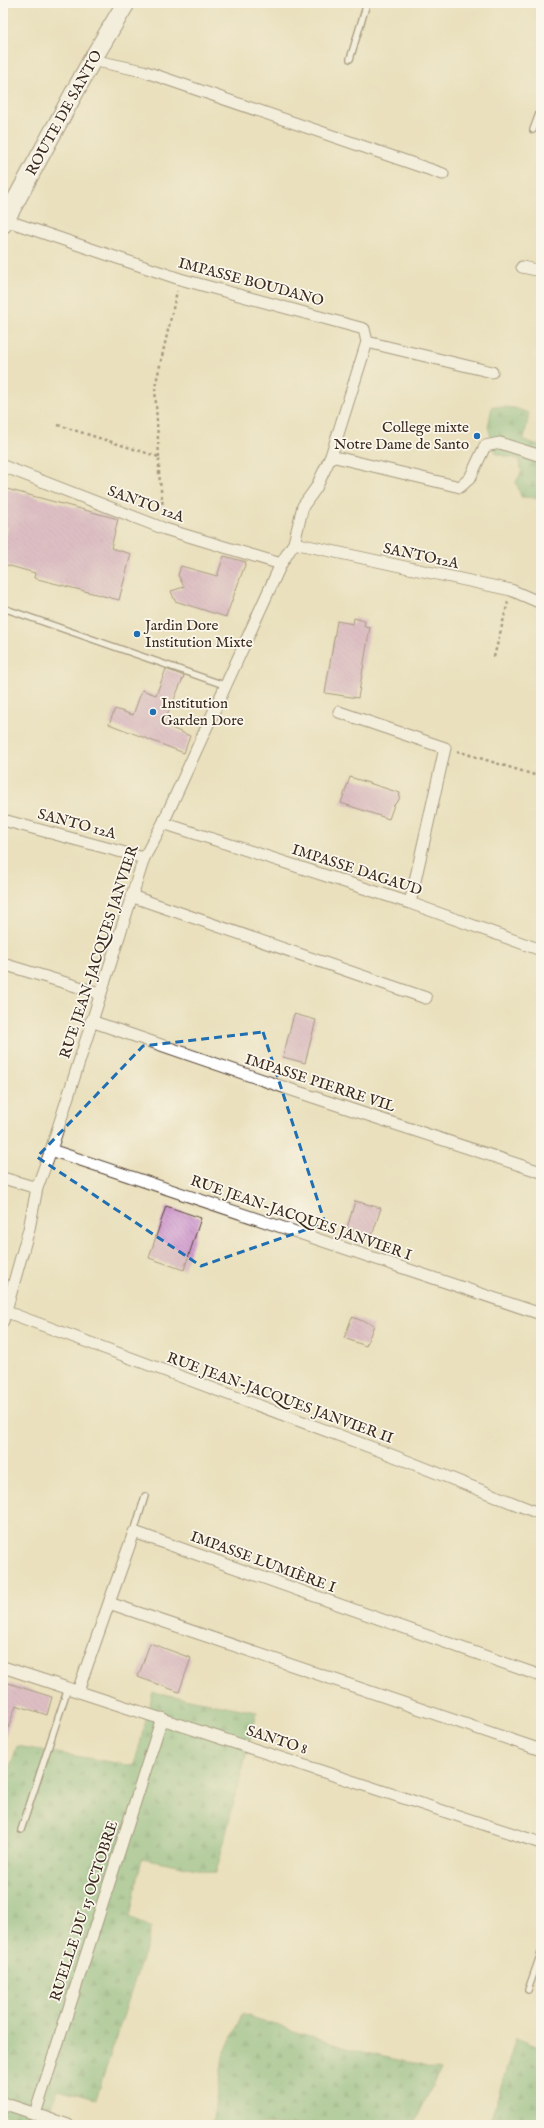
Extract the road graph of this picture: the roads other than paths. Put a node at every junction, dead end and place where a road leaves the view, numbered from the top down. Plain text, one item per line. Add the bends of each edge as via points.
1 (126, 3) edge
2 (367, 3) edge
3 (92, 60) junction
4 (350, 60) dead end
5 (541, 108) edge
6 (533, 130) dead end
7 (443, 174) dead end
8 (4, 222) edge
9 (522, 267) dead end
10 (541, 271) edge
11 (367, 342) junction
12 (492, 372) dead end
13 (331, 456) junction
14 (541, 456) edge
15 (3, 466) edge
16 (294, 544) junction
17 (281, 564) junction
18 (541, 603) edge
19 (3, 608) edge
20 (227, 686) junction
21 (340, 712) dead end
22 (3, 820) edge
23 (162, 824) junction
24 (144, 858) junction
25 (131, 896) junction
26 (410, 903) junction
27 (541, 950) edge
28 (3, 964) edge
29 (99, 993) junction
30 (426, 998) dead end
31 (91, 1020) junction
32 (51, 1150) junction
33 (541, 1172) edge
34 (3, 1178) edge
35 (37, 1188) junction
36 (5, 1309) edge
37 (541, 1314) edge
38 (145, 1496) dead end
39 (541, 1514) edge
40 (134, 1532) junction
41 (109, 1602) junction
42 (3, 1667) edge
43 (541, 1676) edge
44 (73, 1690) junction
45 (162, 1718) junction
46 (541, 1750) edge
47 (21, 1830) dead end
48 (541, 1843) edge
49 (541, 1953) edge
50 (528, 1990) dead end
51 (3, 2103) edge
52 (35, 2114) junction
53 (68, 2125) edge

1 - 3 main road, ROUTE DE SANTO
2 - 4 lane
3 - 7 street via 143,71
3 - 8 main road, ROUTE DE SANTO
5 - 6 lane
8 - 11 street, IMPASSE BOUDANO via 180,279 364,329
9 - 10 street
11 - 12 street
11 - 13 street
13 - 14 street via 460,487 470,478 485,446 500,443
13 - 16 street, RUE JEAN-JACQUES JANVIER via 316,488 303,506
15 - 17 street, SANTO 12A via 165,528
16 - 17 street, RUE JEAN-JACQUES JANVIER
16 - 18 street, SANTO12A via 511,590
17 - 20 street, RUE JEAN-JACQUES JANVIER
19 - 20 lane
20 - 23 street, RUE JEAN-JACQUES JANVIER
21 - 26 street via 445,748
22 - 24 street, SANTO 12A
23 - 24 street, RUE JEAN-JACQUES JANVIER
23 - 26 street, IMPASSE DAGAUD
24 - 25 street, RUE JEAN-JACQUES JANVIER
25 - 29 street, RUE JEAN-JACQUES JANVIER
25 - 30 street
26 - 27 street, IMPASSE DAGAUD
28 - 29 street
29 - 31 street, RUE JEAN-JACQUES JANVIER
31 - 32 street, RUE JEAN-JACQUES JANVIER
31 - 33 street, IMPASSE PIERRE VIL via 296,1092
32 - 35 street, RUE JEAN-JACQUES JANVIER
32 - 37 street, RUE JEAN-JACQUES JANVIER I
34 - 35 street
35 - 36 street, RUE JEAN-JACQUES JANVIER via 29,1229
36 - 39 street, RUE JEAN-JACQUES JANVIER II
38 - 40 lane
40 - 41 street
40 - 43 street, IMPASSE LUMIÈRE I
41 - 44 street
41 - 46 street
42 - 44 street, SANTO 8
44 - 45 street, SANTO 8
44 - 47 lane
45 - 48 street, SANTO 8
45 - 52 street, RUELLE DU 15 OCTOBRE
49 - 50 lane
51 - 52 street
52 - 53 street

